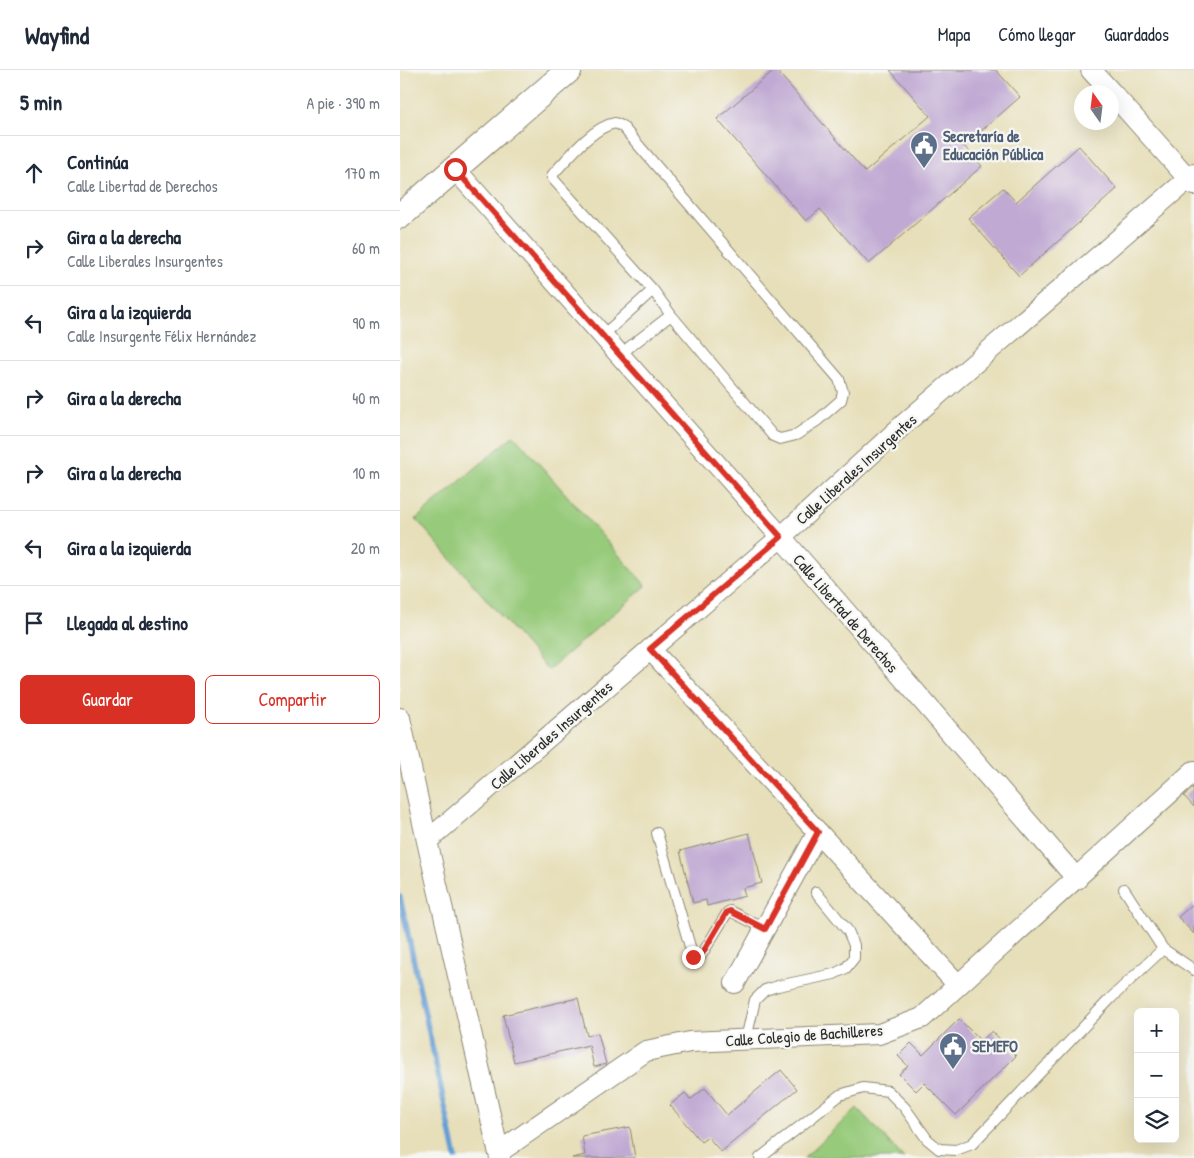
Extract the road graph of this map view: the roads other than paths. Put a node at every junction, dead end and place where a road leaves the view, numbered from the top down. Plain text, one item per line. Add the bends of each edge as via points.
1 (569, 70) edge
2 (1091, 70) edge
3 (1104, 85) edge
4 (1119, 101) edge
5 (455, 169) junction
6 (1192, 179) edge
7 (400, 216) edge
8 (653, 290) junction
9 (671, 315) junction
10 (602, 336) junction
11 (619, 355) junction
12 (781, 537) junction
13 (650, 649) junction
14 (400, 718) edge
15 (1194, 771) edge
16 (818, 832) junction
17 (657, 833) dead end
18 (427, 841) junction
19 (1077, 879) junction
20 (1124, 889) dead end
21 (816, 892) dead end
22 (765, 929) junction
23 (1163, 949) junction
24 (1194, 970) edge
25 (735, 983) dead end
26 (958, 985) junction
27 (746, 1039) junction
28 (500, 1155) edge
29 (760, 1158) edge

1 - 5 street
2 - 3 street
4 - 6 street
5 - 7 street
5 - 10 street, Calle Libertad de Derechos
6 - 12 street, Calle Liberales Insurgentes via 904,424
8 - 9 lane
8 - 9 lane via 552,176 581,144 608,124 622,126 839,379 843,392 841,400 796,435 780,439 773,436
8 - 10 lane
9 - 11 lane
10 - 11 street, Calle Libertad de Derechos
11 - 12 street, Calle Libertad de Derechos
12 - 13 street, Calle Liberales Insurgentes
12 - 19 street, Calle Libertad de Derechos
13 - 16 street
13 - 18 street, Calle Liberales Insurgentes
14 - 18 street
15 - 19 street, Calle Colegio de Bachilleres
16 - 22 street
16 - 26 street
17 - 22 lane via 696,960 727,912
18 - 28 street
19 - 26 street, Calle Colegio de Bachilleres
20 - 23 lane
21 - 27 lane via 848,931 854,945 854,958 846,968 834,974 765,990 756,1000
22 - 25 street
23 - 24 lane
23 - 29 lane via 1111,998 972,1144 956,1150 939,1149 888,1091 863,1088 840,1095
26 - 27 street, Calle Colegio de Bachilleres via 922,1018 879,1034
27 - 28 street, Calle Colegio de Bachilleres via 690,1042 646,1051

